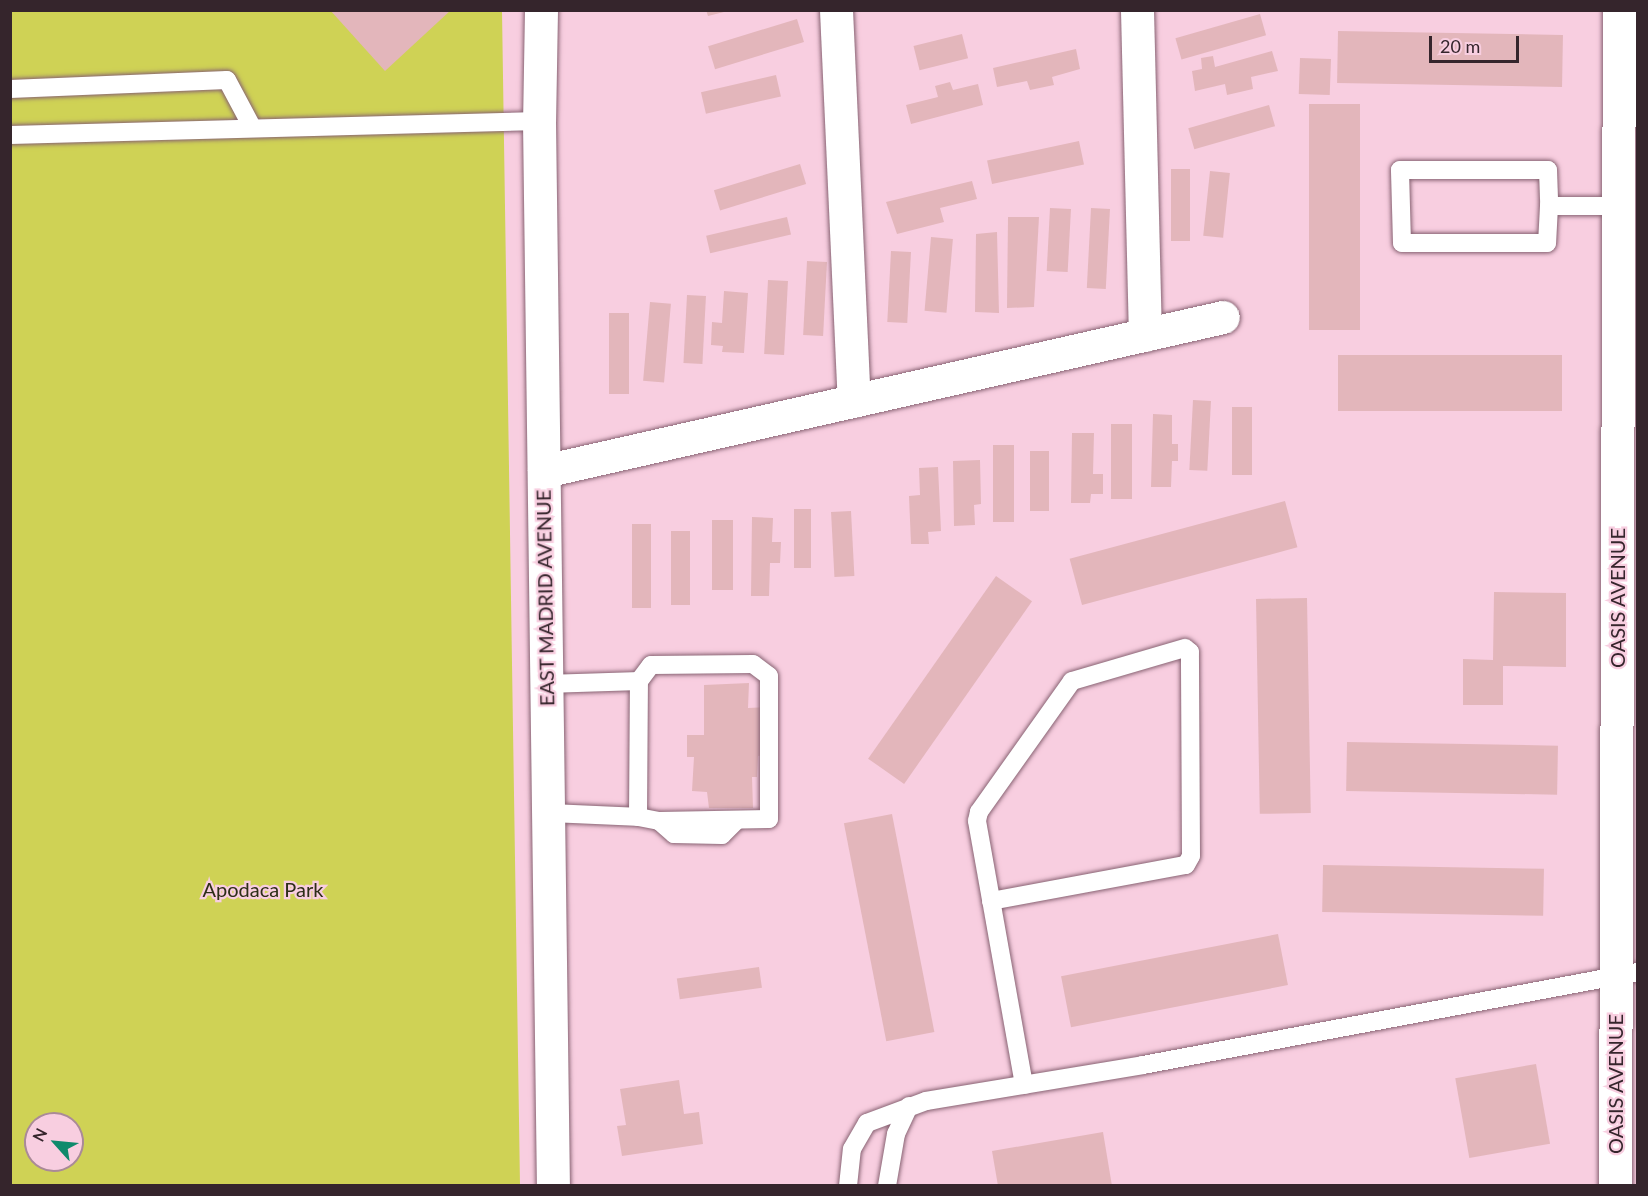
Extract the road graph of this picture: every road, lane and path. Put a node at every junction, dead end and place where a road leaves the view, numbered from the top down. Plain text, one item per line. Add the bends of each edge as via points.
1 (541, 10) edge
2 (837, 10) edge
3 (1137, 10) edge
4 (1619, 10) edge
5 (10, 89) edge
6 (539, 121) junction
7 (252, 127) junction
8 (10, 135) edge
9 (1549, 206) junction
10 (1627, 209) edge
11 (1223, 317) dead end
12 (1145, 335) junction
13 (854, 401) junction
14 (544, 471) junction
15 (1628, 472) edge
16 (639, 681) junction
17 (547, 684) junction
18 (1627, 722) edge
19 (548, 813) junction
20 (638, 817) junction
21 (991, 902) junction
22 (1627, 975) edge
23 (1024, 1085) junction
24 (909, 1106) junction
25 (553, 1185) edge
26 (848, 1185) edge
27 (887, 1185) edge
28 (1615, 1185) edge

1 - 6 street, EAST MADRID AVENUE
2 - 13 street
3 - 12 street
4 - 10 street, OASIS AVENUE
5 - 7 lane via 227,80
6 - 7 lane
6 - 14 street, EAST MADRID AVENUE
7 - 8 lane
9 - 9 lane via 1548,170 1400,170 1401,243 1547,243
9 - 10 lane
10 - 15 street, OASIS AVENUE
11 - 12 street
12 - 13 street
13 - 14 street
14 - 17 street, EAST MADRID AVENUE
15 - 18 street, OASIS AVENUE
16 - 17 lane
16 - 20 lane
16 - 20 lane via 651,665 753,664 769,676 769,819 737,820 722,835 674,834 659,821
17 - 19 street, EAST MADRID AVENUE
18 - 22 street, OASIS AVENUE
19 - 20 lane
19 - 25 street, EAST MADRID AVENUE
21 - 21 lane via 977,821 979,813 1072,681 1185,648 1190,652 1191,856 1186,865
21 - 23 lane
22 - 23 lane
22 - 28 street, OASIS AVENUE
23 - 24 lane
24 - 26 lane via 867,1123 852,1149
24 - 27 lane via 896,1134

